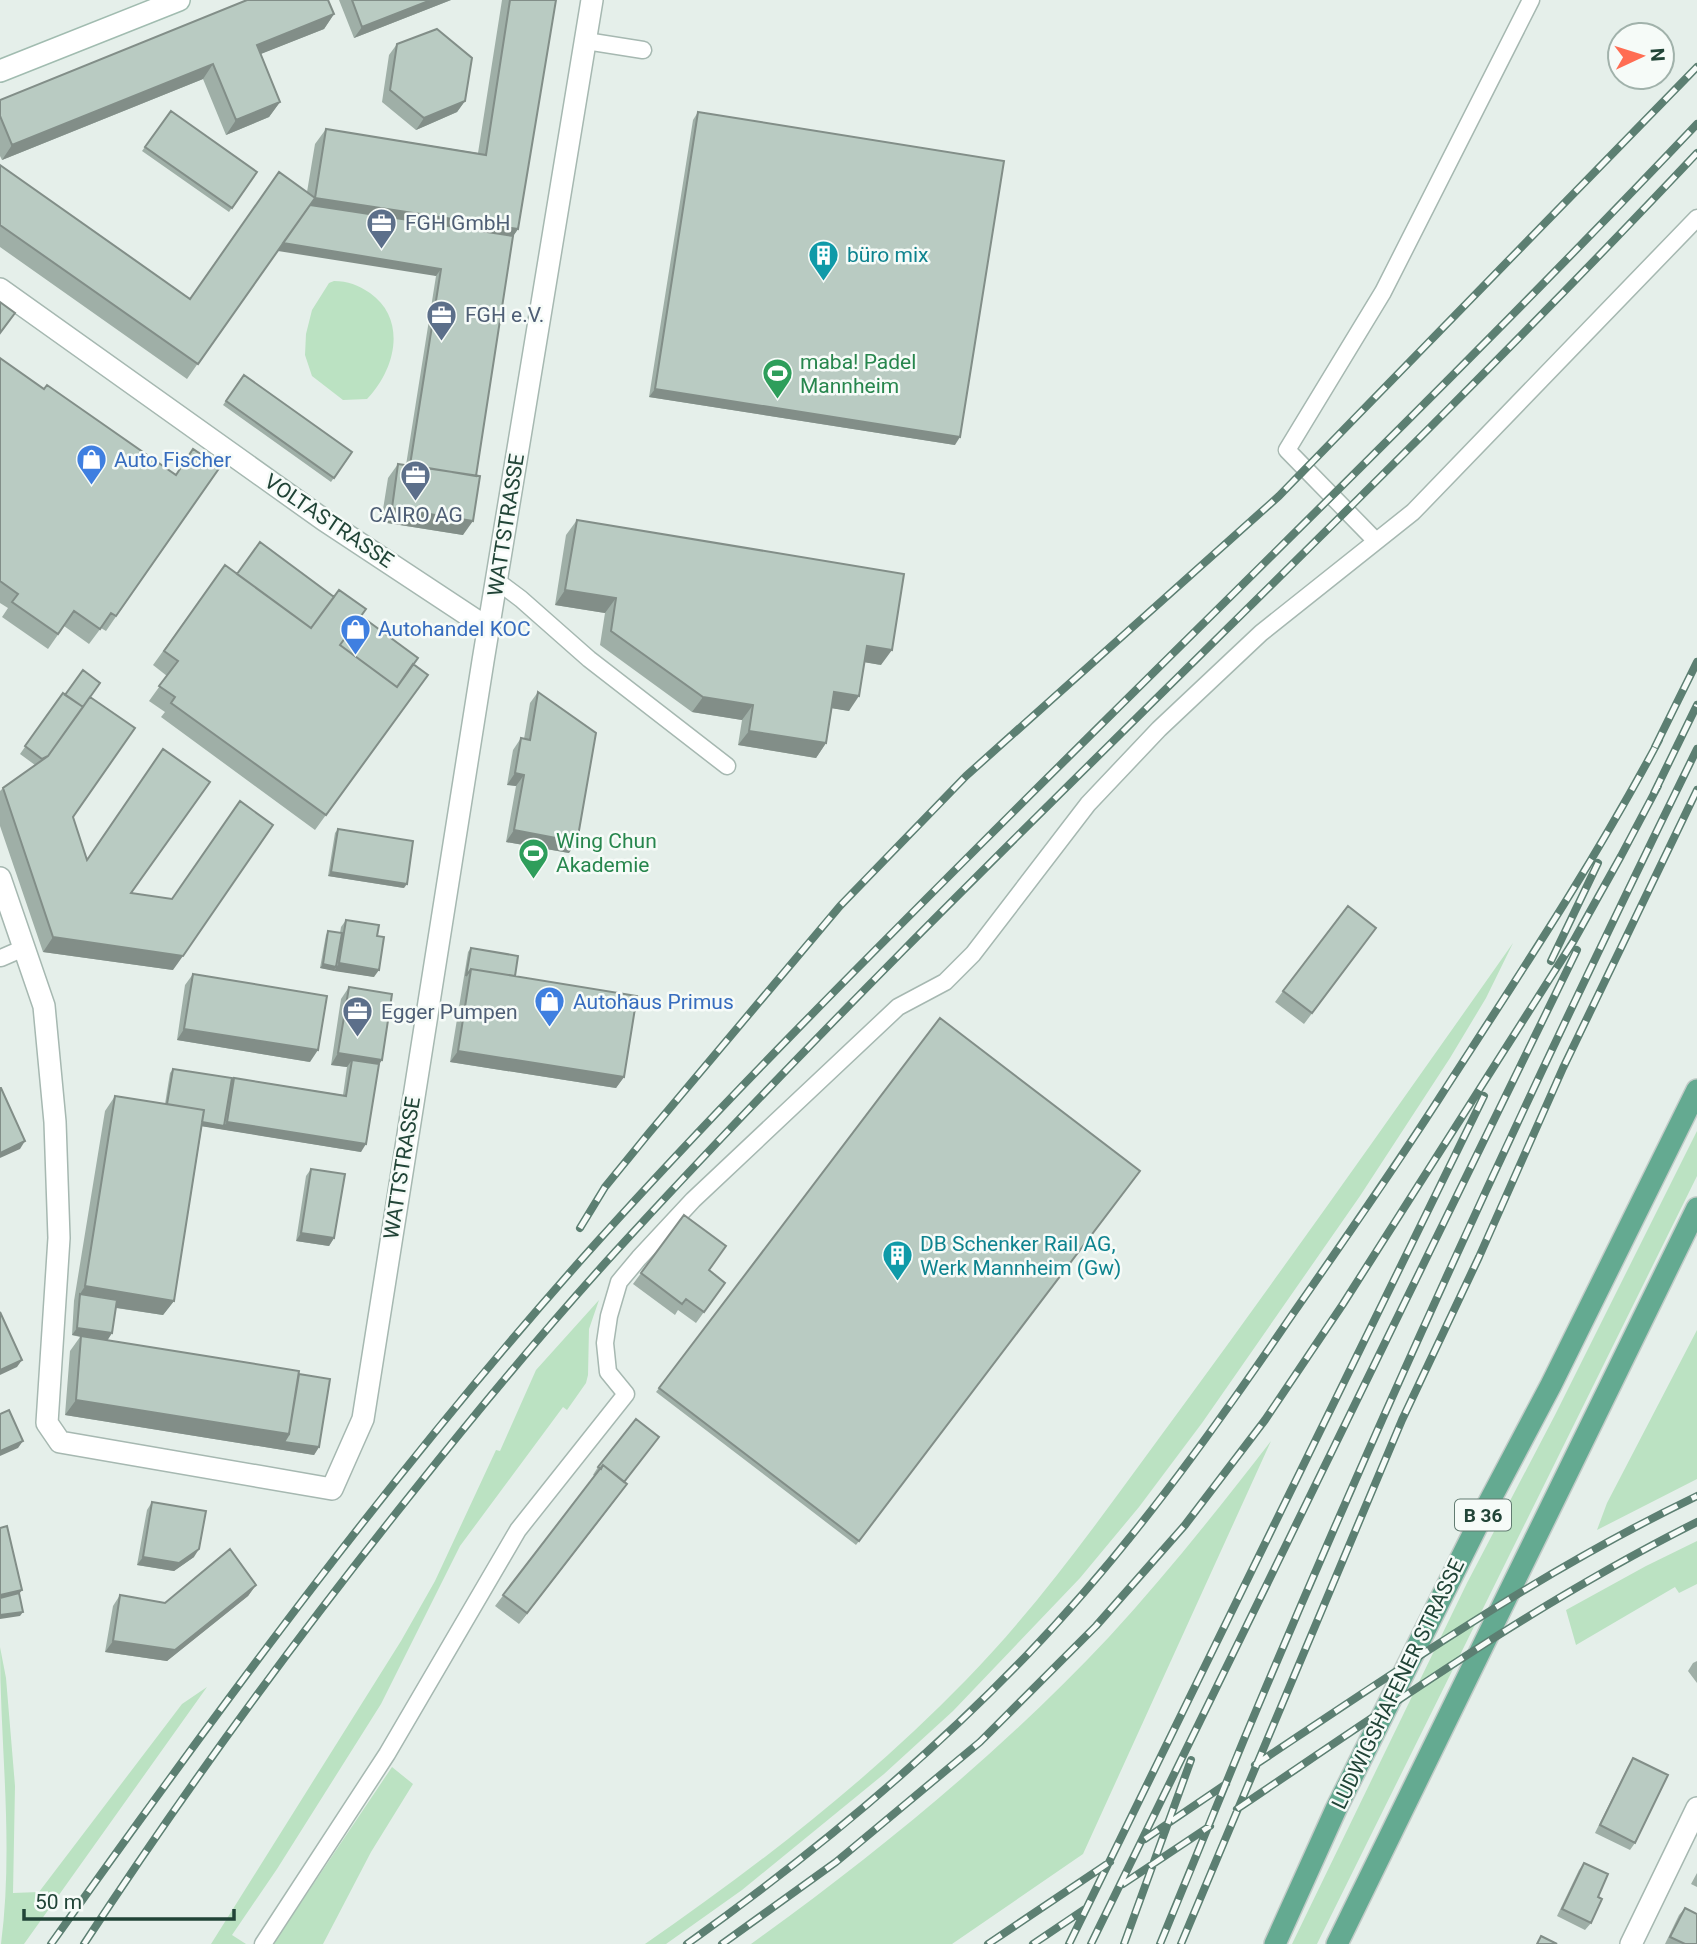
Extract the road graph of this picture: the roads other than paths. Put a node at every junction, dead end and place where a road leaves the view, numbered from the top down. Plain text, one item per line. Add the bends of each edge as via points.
1 (178, 0) edge
2 (592, 0) edge
3 (1531, 0) edge
4 (586, 41) junction
5 (643, 50) dead end
6 (0, 71) edge
7 (1697, 218) edge
8 (0, 289) edge
9 (1376, 541) junction
10 (497, 581) junction
11 (489, 629) junction
12 (727, 766) dead end
13 (0, 878) edge
14 (24, 948) junction
15 (1, 958) edge
16 (1697, 1090) edge
17 (1697, 1208) edge
18 (1697, 1808) edge
19 (263, 1944) edge
20 (1275, 1944) edge
21 (1337, 1944) edge
22 (1630, 1944) edge

1 - 6 street
2 - 4 street, WATTSTRASSE
3 - 9 lane via 1383,292 1287,450
4 - 5 lane
4 - 10 street, WATTSTRASSE
7 - 9 lane via 1413,512
8 - 11 street, VOLTASTRASSE via 324,520
9 - 19 lane via 1261,633 1159,729 1088,804 945,982 898,1007 693,1200 619,1282 605,1343 608,1372 626,1394 518,1530 387,1754
10 - 11 street, WATTSTRASSE
10 - 12 lane
11 - 14 street, WATTSTRASSE via 363,1419 332,1489 60,1442 47,1423 59,1238 55,1122 44,1006
13 - 14 street, WATTSTRASSE
14 - 15 lane
16 - 20 main road, LUDWIGSHAFENER STRASSE / B 36 via 1336,1808
17 - 21 main road, B 36
18 - 22 street

